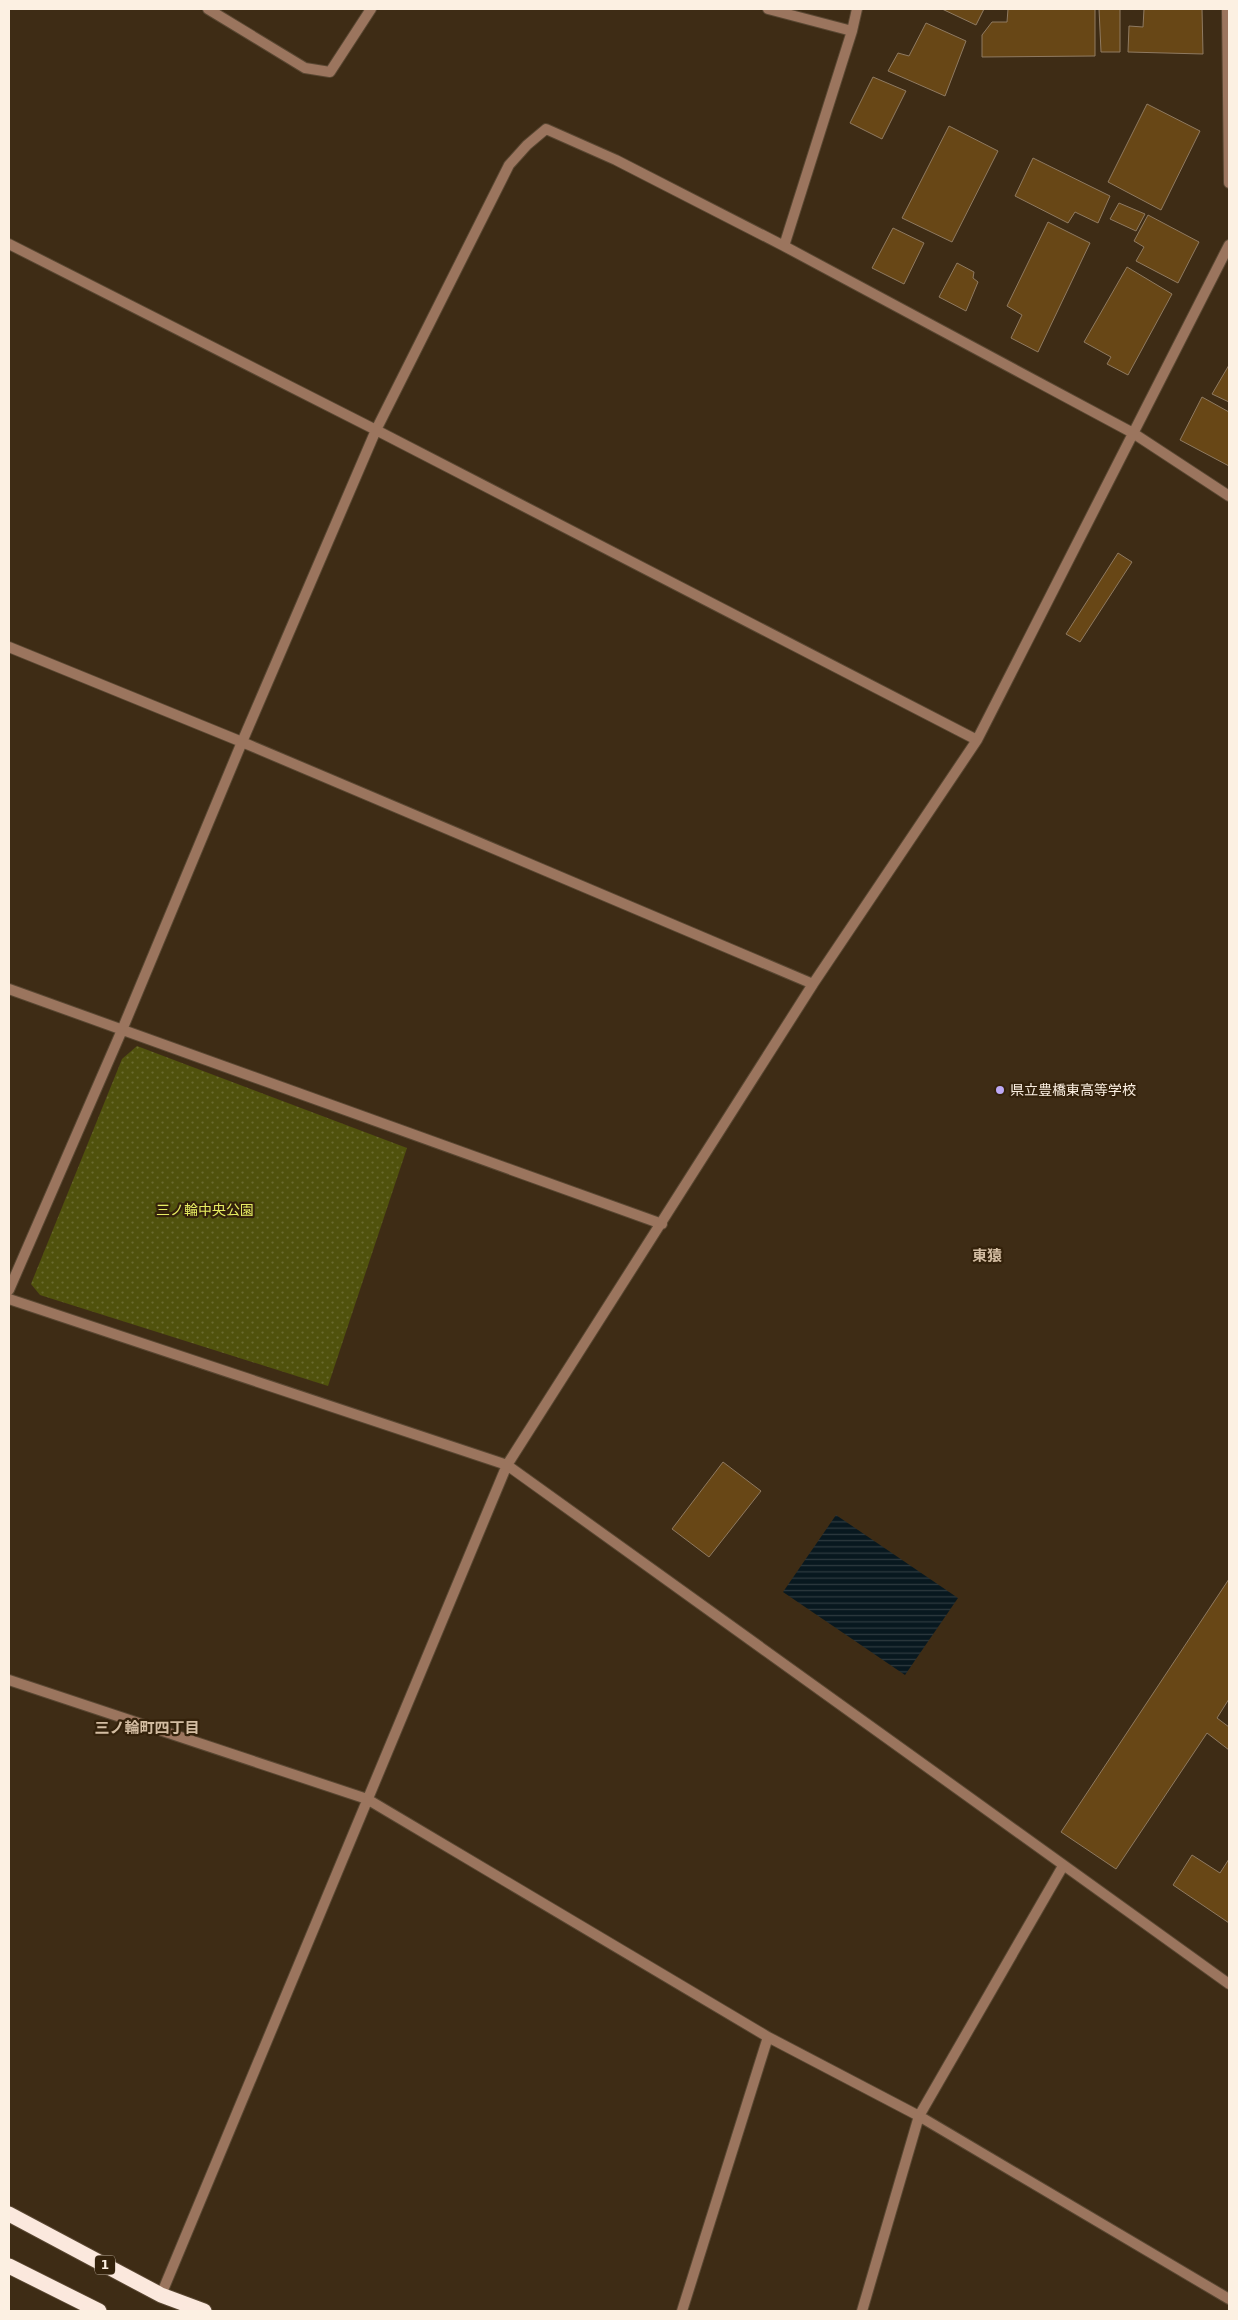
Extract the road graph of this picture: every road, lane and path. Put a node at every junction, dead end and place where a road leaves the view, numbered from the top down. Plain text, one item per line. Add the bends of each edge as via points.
1 (208, 9) edge
2 (371, 9) edge
3 (768, 9) edge
4 (857, 9) edge
5 (1227, 9) edge
6 (852, 30) junction
7 (1229, 184) edge
8 (9, 244) edge
9 (1229, 245) edge
10 (784, 246) junction
11 (376, 430) junction
12 (1133, 433) junction
13 (1229, 496) edge
14 (9, 647) edge
15 (978, 740) junction
16 (242, 742) junction
17 (813, 984) junction
18 (9, 990) edge
19 (122, 1030) junction
20 (662, 1224) junction
21 (9, 1290) edge
22 (9, 1299) edge
23 (507, 1465) junction
24 (9, 1680) edge
25 (367, 1799) junction
26 (1063, 1866) junction
27 (1229, 1984) edge
28 (768, 2037) junction
29 (919, 2116) junction
30 (9, 2214) edge
31 (9, 2266) edge
32 (161, 2295) junction
33 (1229, 2299) edge
34 (100, 2311) edge
35 (204, 2311) edge
36 (682, 2311) edge
37 (862, 2311) edge

1 - 2 street via 306,68 330,72
3 - 6 street
4 - 6 street
5 - 7 street
6 - 10 street
8 - 11 street
9 - 12 street
10 - 11 street via 616,160 546,129 509,165
10 - 12 street
11 - 15 street
11 - 16 street
12 - 13 street
12 - 15 street
14 - 16 street
15 - 17 street
16 - 17 street
16 - 19 street
17 - 20 street
18 - 19 street
19 - 20 street
19 - 21 street
20 - 23 street
22 - 23 street
23 - 25 street
23 - 26 street
24 - 25 street
25 - 28 street
25 - 32 street
26 - 27 street
26 - 29 street
28 - 29 street
28 - 36 street
29 - 33 street
29 - 37 street
30 - 32 highway, 1
31 - 34 highway
32 - 35 highway, 1

